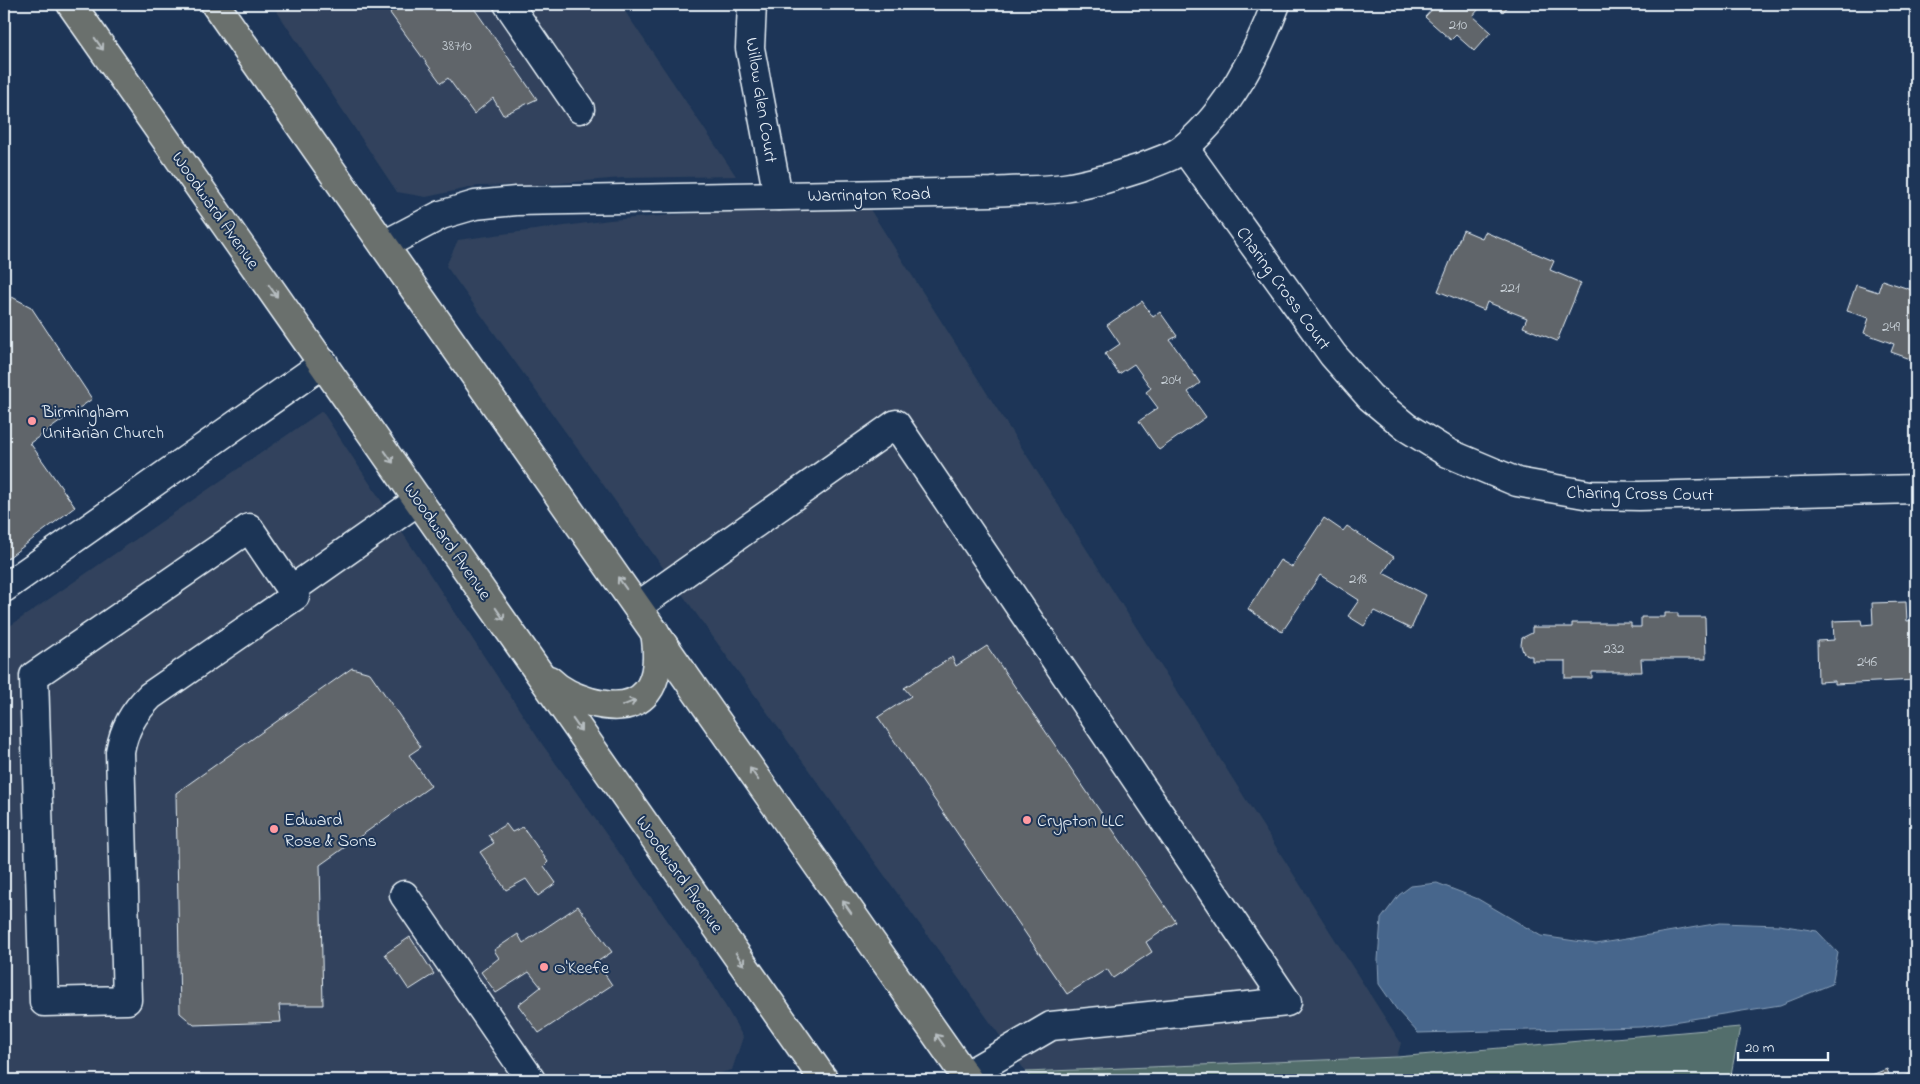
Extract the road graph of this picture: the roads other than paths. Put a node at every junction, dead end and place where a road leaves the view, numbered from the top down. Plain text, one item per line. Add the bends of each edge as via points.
1 (71, 4) edge
2 (215, 4) edge
3 (508, 4) edge
4 (752, 4) edge
5 (1276, 4) edge
6 (580, 108) dead end
7 (1184, 148) junction
8 (778, 196) junction
9 (384, 246) junction
10 (324, 363) junction
11 (1916, 489) edge
12 (419, 500) junction
13 (4, 588) edge
14 (291, 590) junction
15 (638, 606) junction
16 (655, 632) junction
17 (539, 671) junction
18 (404, 895) dead end
19 (967, 1078) edge
20 (531, 1080) edge
21 (824, 1080) edge

1 -> 10 main road, Woodward Avenue
2 - 9 main road
3 - 6 street
4 - 8 street, Willow Glen Court via 750,48
5 - 7 street, Warrington Road via 1237,85
7 - 8 street, Warrington Road via 1157,162 1105,180 1063,188
7 - 11 street, Charing Cross Court via 1333,356 1370,398 1406,427 1456,457 1517,482 1590,495
8 - 9 street, Warrington Road via 567,198 475,205 441,215
15 -> 9 main road
10 -> 12 main road, Woodward Avenue
10 - 13 street
12 - 14 street
12 -> 17 main road, Woodward Avenue
14 - 14 street via 296,596 150,696 132,716 120,752 127,1000 44,1002 34,676 249,528
15 - 16 main road
15 - 19 street via 896,424 1287,1002 1051,1026
17 -> 16 main road via 557,688 586,700 618,707 631,703 642,697 655,674 658,662
19 -> 16 main road
17 -> 21 main road, Woodward Avenue
18 - 20 street

